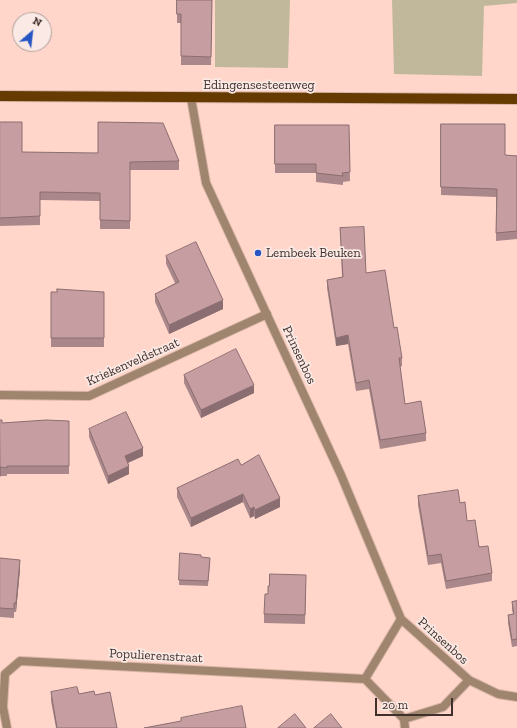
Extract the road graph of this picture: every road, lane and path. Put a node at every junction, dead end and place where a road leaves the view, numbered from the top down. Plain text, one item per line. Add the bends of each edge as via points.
1 (0, 96) edge
2 (191, 98) junction
3 (517, 100) edge
4 (267, 314) junction
5 (0, 395) edge
6 (401, 619) junction
7 (365, 679) junction
8 (469, 680) junction
9 (517, 697) edge
10 (404, 719) junction
11 (7, 728) edge
12 (404, 728) edge

1 - 2 main road, Edingensesteenweg
2 - 3 main road, Edingensesteenweg
2 - 4 street, Prinsenbos via 206,183
4 - 5 street, Kriekenveldstraat via 89,396
4 - 6 street, Prinsenbos via 342,475
6 - 7 street, Prinsenbos
6 - 8 street, Prinsenbos
7 - 10 street
7 - 11 street, Populierenstraat via 20,661 5,674 3,707
8 - 9 street, Prinsenbos via 498,694
8 - 10 street, Prinsenbos via 443,707
10 - 12 street

